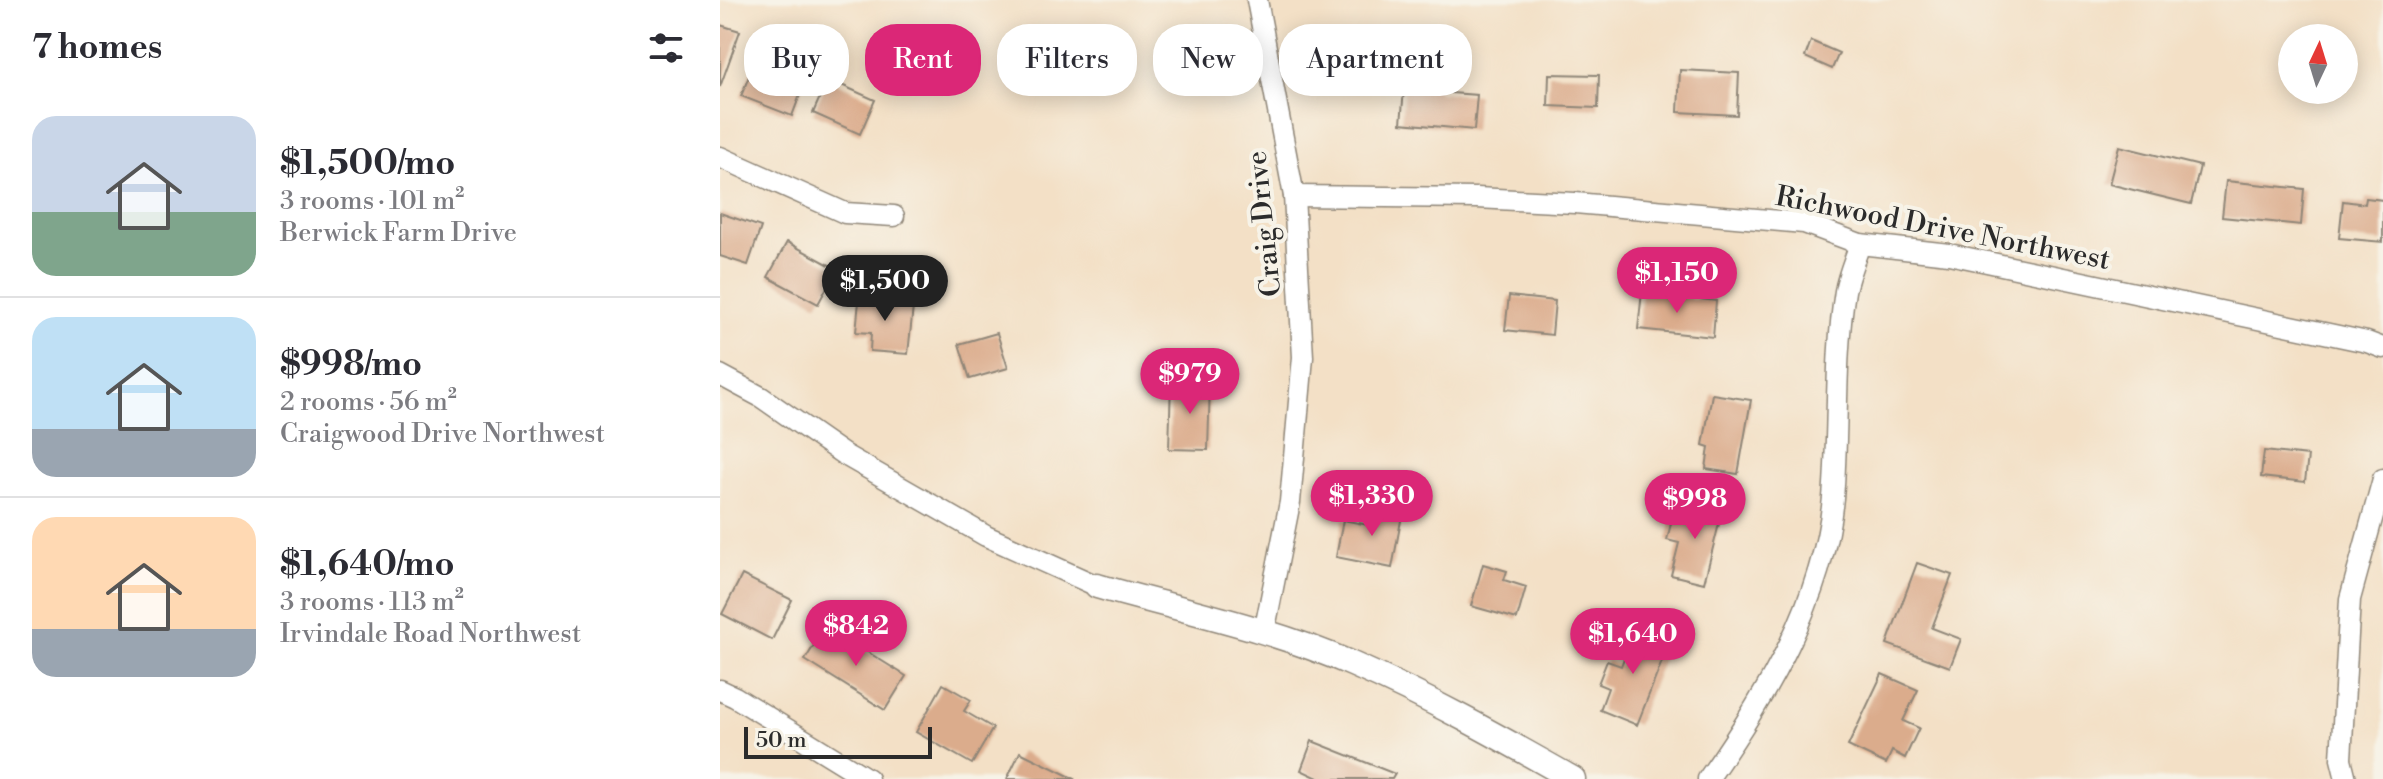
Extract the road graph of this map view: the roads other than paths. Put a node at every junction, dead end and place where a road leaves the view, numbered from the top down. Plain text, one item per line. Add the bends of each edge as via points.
1 (1257, 0) edge
2 (720, 157) edge
3 (1294, 196) junction
4 (894, 216) dead end
5 (1860, 244) junction
6 (2383, 348) edge
7 (720, 375) edge
8 (2383, 479) edge
9 (1097, 586) joint
10 (1264, 633) junction
11 (720, 690) edge
12 (868, 779) edge
13 (1573, 779) edge
14 (1708, 779) edge
15 (2346, 779) edge

1 - 3 street, Craig Drive
2 - 4 street via 845,213
3 - 5 street, Richwood Drive Northwest via 1575,203 1804,223
3 - 10 street, Craig Drive via 1303,357 1290,502
5 - 6 street, Richwood Drive Northwest via 1949,254
5 - 14 street via 1845,289 1833,500 1819,569 1789,645 1747,724
7 - 9 street via 986,536
8 - 15 street via 2350,599 2341,759
9 - 10 street
10 - 13 street via 1351,663
11 - 12 street

